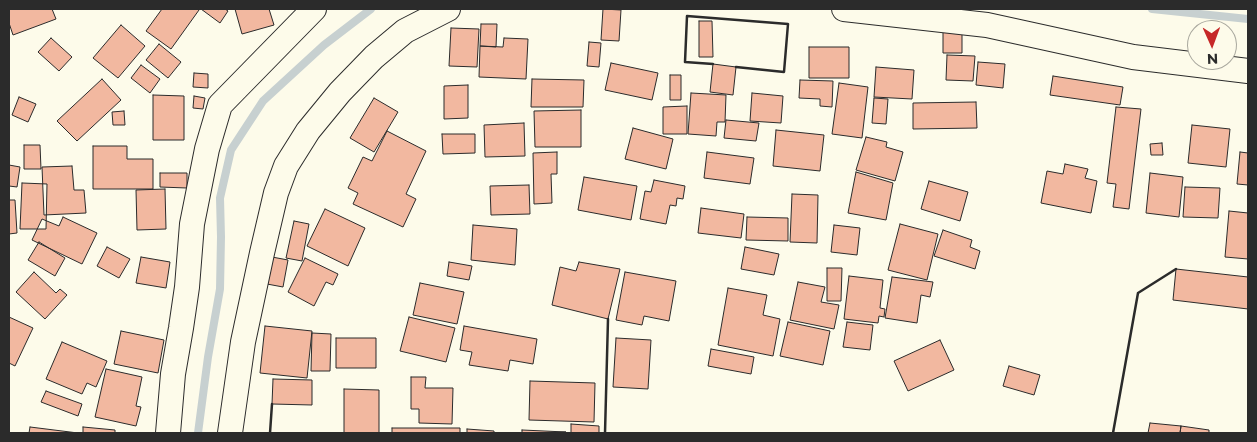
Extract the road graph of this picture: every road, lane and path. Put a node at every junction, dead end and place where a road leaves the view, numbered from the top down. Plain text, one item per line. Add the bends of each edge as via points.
1 (314, 9) edge
2 (448, 9) edge
3 (844, 9) edge
4 (409, 20) edge
5 (1248, 71) edge
6 (168, 433) edge
7 (230, 433) edge

1 - 6 street via 220,105 207,149 192,224
2 - 4 street
3 - 5 street via 987,25 1133,57
4 - 7 street via 340,92 308,131 286,166 276,193 247,324

